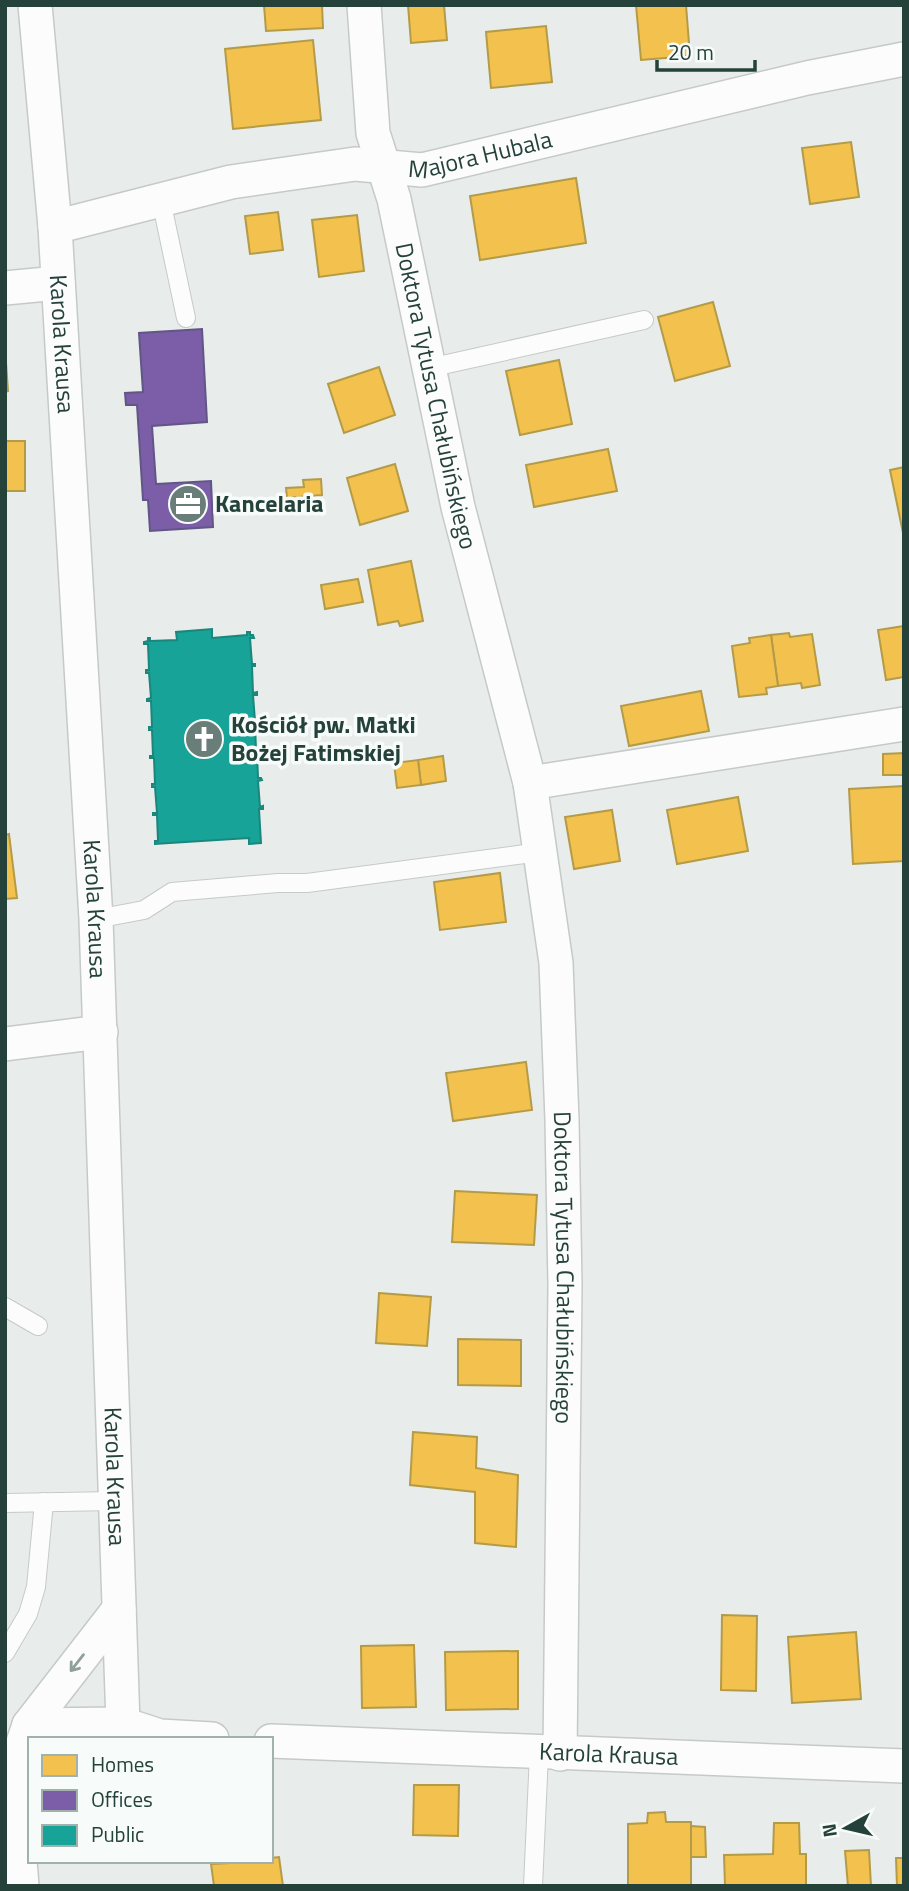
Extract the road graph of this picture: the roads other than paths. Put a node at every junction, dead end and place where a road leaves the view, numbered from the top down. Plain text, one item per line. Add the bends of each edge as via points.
1 (35, 5) edge
2 (364, 5) edge
3 (904, 59) edge
4 (383, 167) junction
5 (161, 200) junction
6 (55, 227) junction
7 (58, 284) junction
8 (5, 288) edge
9 (186, 318) dead end
10 (644, 320) dead end
11 (429, 368) junction
12 (904, 724) edge
13 (530, 783) junction
14 (540, 852) junction
15 (96, 919) junction
16 (102, 1032) junction
17 (5, 1044) edge
18 (5, 1307) edge
19 (38, 1326) dead end
20 (114, 1501) junction
21 (44, 1502) junction
22 (5, 1503) edge
23 (118, 1609) junction
24 (5, 1653) edge
25 (122, 1724) junction
26 (29, 1725) junction
27 (177, 1737) edge
28 (273, 1741) edge
29 (549, 1754) junction
30 (904, 1766) edge
31 (22, 1886) edge
32 (533, 1886) edge

1 - 6 street, Karola Krausa
2 - 4 street, Doktora Tytusa Chałubińskiego via 373,133
3 - 4 street, Majora Hubala via 422,170
4 - 5 street, Majora Hubala via 355,164 231,182
4 - 11 street, Doktora Tytusa Chałubińskiego via 394,199
5 - 6 street, Majora Hubala
5 - 9 lane
6 - 7 street, Karola Krausa
7 - 8 street
7 - 15 street, Karola Krausa
10 - 11 lane
11 - 13 street, Doktora Tytusa Chałubińskiego via 458,507
12 - 13 street
13 - 14 street, Doktora Tytusa Chałubińskiego
14 - 15 lane via 307,883 172,892 144,910
14 - 29 street, Doktora Tytusa Chałubińskiego via 556,963 565,1285
15 - 16 street, Karola Krausa
16 - 17 street
16 - 20 street, Karola Krausa
18 - 19 lane
20 - 21 lane
20 - 23 street, Karola Krausa
21 - 22 lane
21 - 24 lane via 36,1587 28,1615
23 - 25 street, Karola Krausa
23 -> 26 street
25 - 26 street
25 - 27 street
26 - 31 street via 16,1763
28 - 29 street, Karola Krausa
29 - 30 street, Karola Krausa
29 - 32 lane

